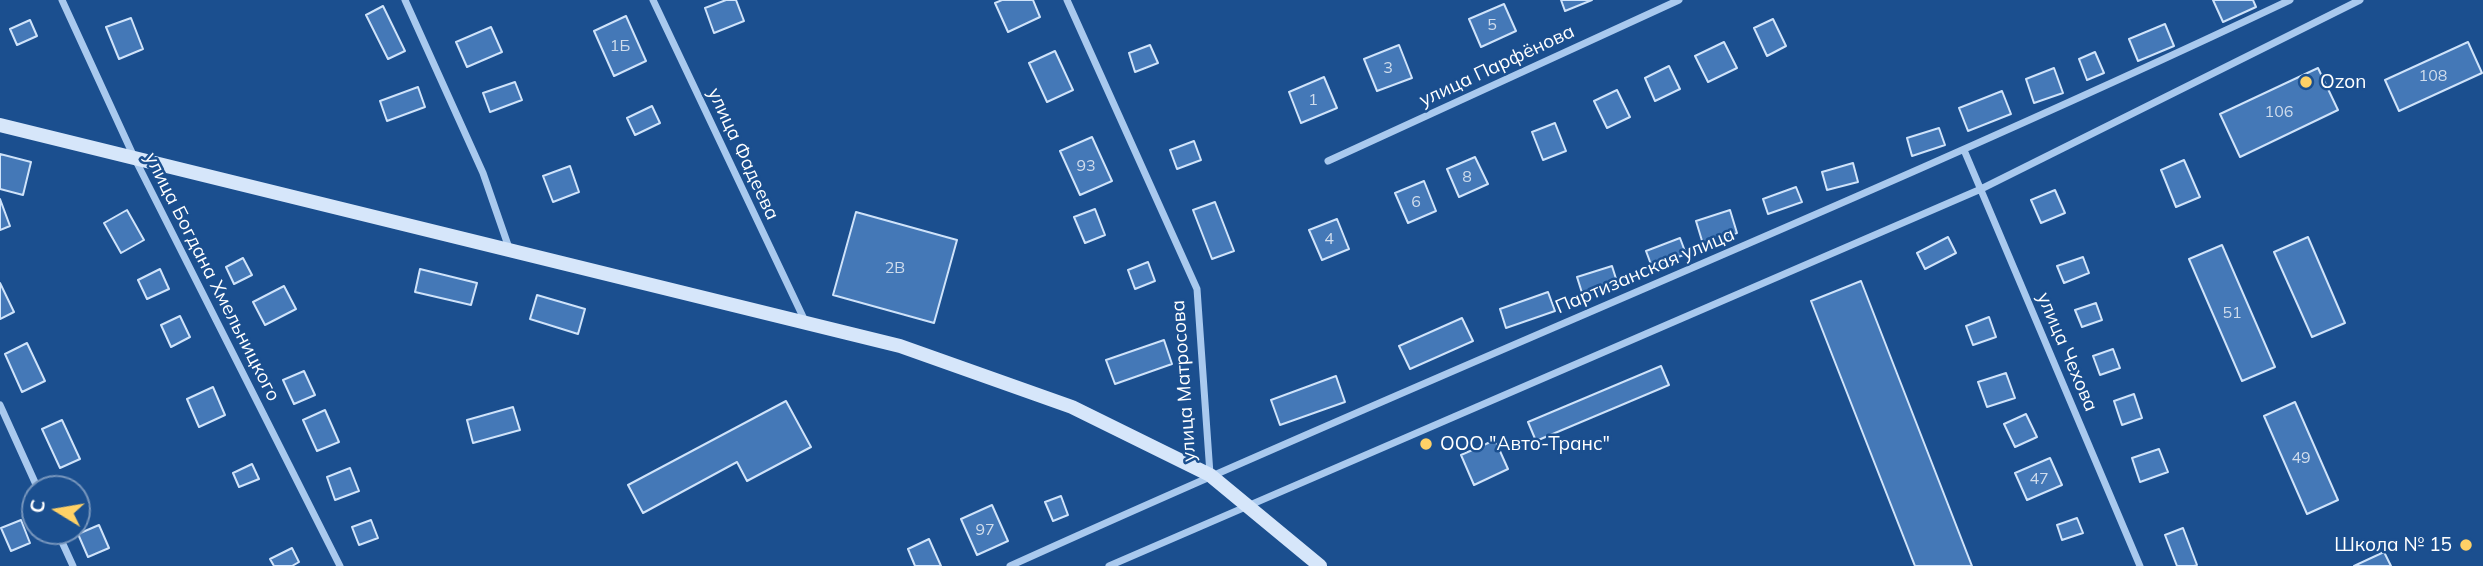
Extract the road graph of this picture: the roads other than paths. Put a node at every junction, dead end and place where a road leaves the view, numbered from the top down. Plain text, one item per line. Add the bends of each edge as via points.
1 (62, 0) edge
2 (405, 0) edge
3 (653, 0) edge
4 (1067, 0) edge
5 (1679, 0) edge
6 (2290, 0) edge
7 (2360, 0) edge
8 (0, 125) edge
9 (1964, 150) junction
10 (134, 157) junction
11 (1328, 161) dead end
12 (1981, 189) junction
13 (510, 252) junction
14 (805, 322) junction
15 (0, 405) edge
16 (32, 475) edge
17 (1210, 475) junction
18 (1246, 506) junction
19 (63, 545) edge
20 (73, 566) edge
21 (340, 566) edge
22 (1010, 566) edge
23 (1109, 566) edge
24 (1321, 566) edge
25 (2140, 566) edge

1 - 10 street, улица Богдана Хмельницкого
2 - 13 street via 483,173
3 - 14 street, улица Фадеева
4 - 17 street, улица Матросова via 1197,289
5 - 11 street, улица Парфёнова
6 - 9 street, Партизанская улица
7 - 12 street
8 - 10 main road
9 - 12 street, улица Чехова
9 - 17 street, Партизанская улица
10 - 13 main road
10 - 21 street, улица Богдана Хмельницкого
12 - 18 street
12 - 25 street, улица Чехова
13 - 14 main road
14 - 17 main road via 900,346 1072,407
15 - 16 street
17 - 18 main road, улица Матросова
17 - 22 street, Партизанская улица
18 - 23 street
18 - 24 main road, улица Матросова
19 - 20 street

